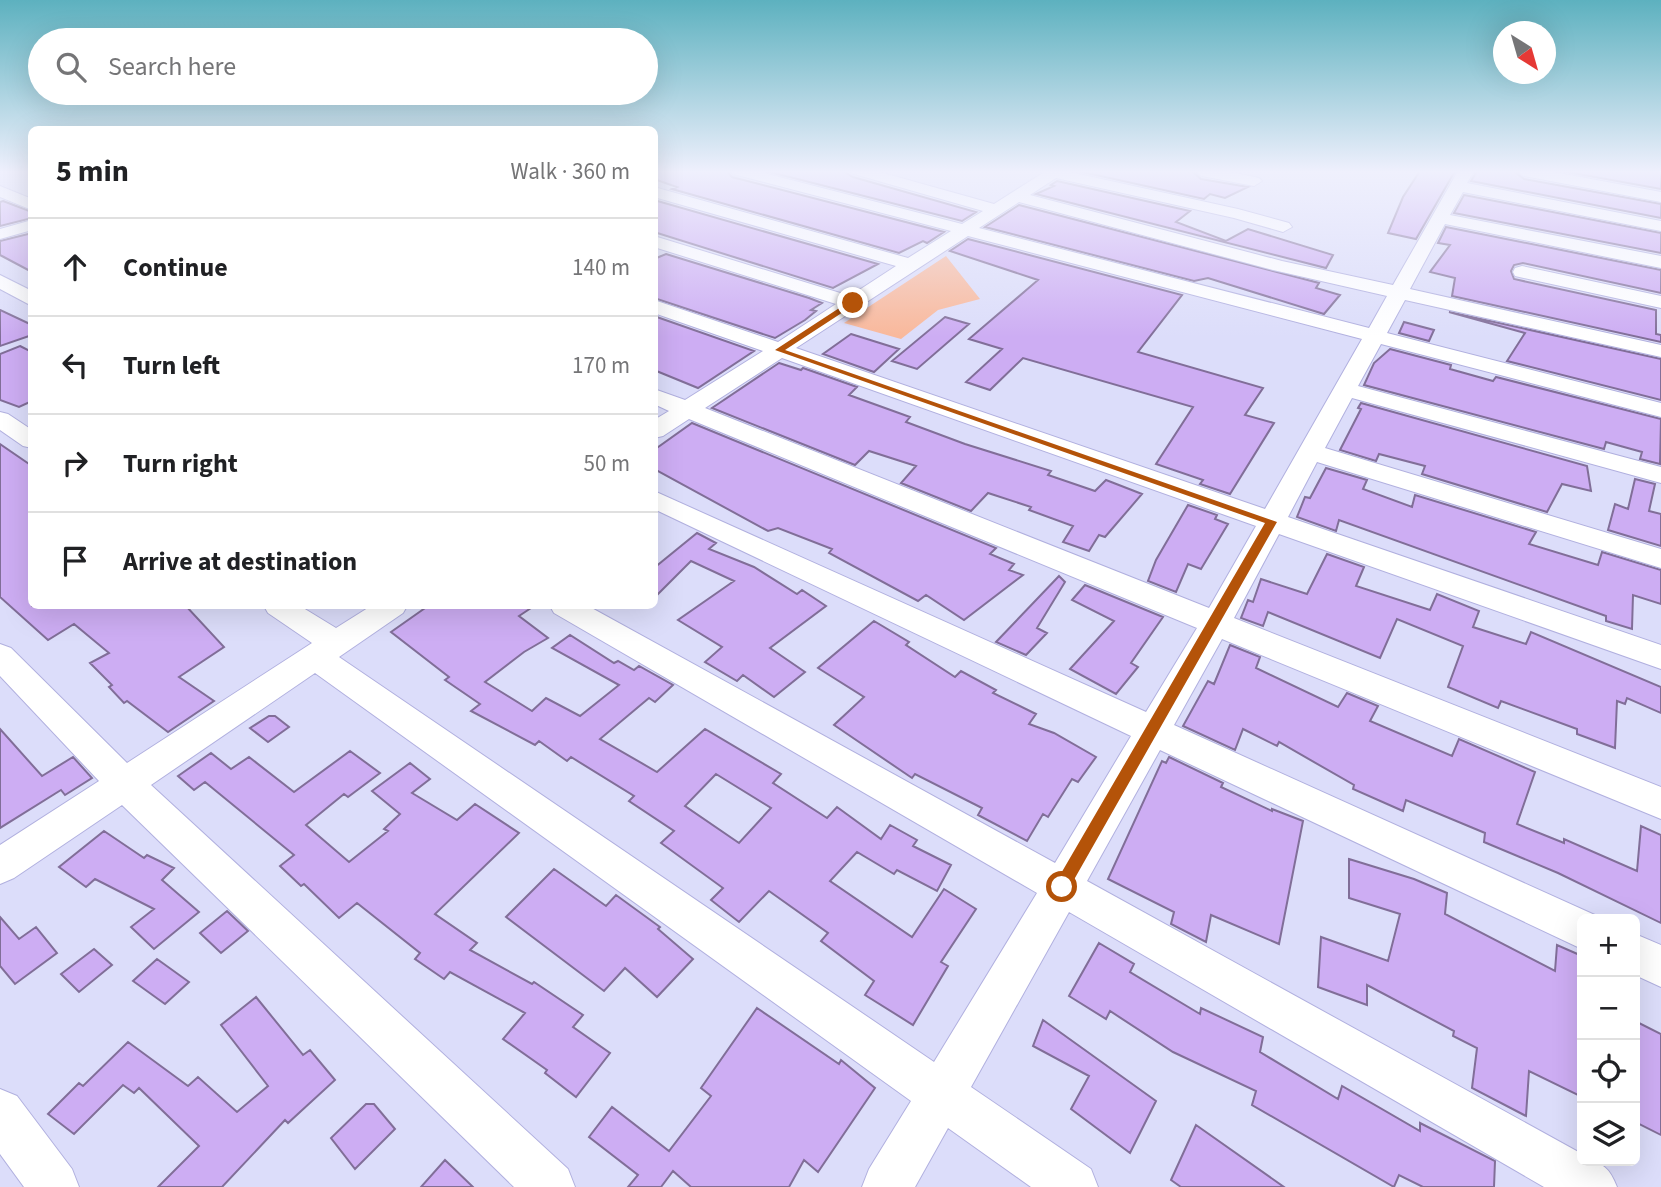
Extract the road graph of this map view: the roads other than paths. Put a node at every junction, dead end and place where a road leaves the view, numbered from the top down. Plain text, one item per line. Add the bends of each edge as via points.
1 (27, 226) edge
2 (775, 226) edge
3 (957, 226) edge
4 (971, 226) edge
5 (1130, 226) edge
6 (1436, 226) edge
7 (1483, 226) edge
8 (967, 229) junction
9 (0, 234) edge
10 (658, 242) edge
11 (1661, 262) edge
12 (911, 265) junction
13 (1522, 272) dead end
14 (0, 282) edge
15 (1400, 291) junction
16 (28, 298) edge
17 (1661, 302) edge
18 (853, 303) junction
19 (658, 307) edge
20 (1374, 337) junction
21 (779, 350) junction
22 (1661, 351) edge
23 (1345, 389) junction
24 (658, 398) edge
25 (687, 410) junction
26 (1661, 410) edge
27 (28, 415) edge
28 (2, 423) edge
29 (658, 428) edge
30 (28, 439) edge
31 (1310, 452) junction
32 (1661, 475) edge
33 (658, 501) edge
34 (1272, 522) junction
35 (1661, 559) edge
36 (282, 609) edge
37 (387, 609) edge
38 (570, 609) edge
39 (1214, 624) junction
40 (325, 650) junction
41 (0, 656) edge
42 (1661, 657) edge
43 (1153, 730) junction
44 (125, 783) junction
45 (1661, 803) edge
46 (0, 866) edge
47 (1062, 887) junction
48 (1577, 928) edge
49 (1640, 956) edge
50 (1661, 967) edge
51 (941, 1094) junction
52 (0, 1113) edge
53 (54, 1187) edge
54 (551, 1187) edge
55 (887, 1187) edge
56 (1073, 1187) edge
57 (1592, 1187) edge

1 - 9 street
2 - 12 street
3 - 8 street
4 - 8 street
5 - 15 street via 1280,266
6 - 15 street
7 - 11 street
8 - 12 street
8 - 20 street
10 - 18 street
12 - 18 street
13 - 17 street
14 - 16 street
15 - 20 street
15 - 22 street
18 - 21 street
19 - 21 street
20 - 23 street
20 - 26 street
21 - 25 street
21 - 34 street
23 - 31 street
23 - 32 street
24 - 25 street
25 - 29 street
25 - 39 street
27 - 28 street
28 - 30 street
31 - 34 street
31 - 35 street
33 - 43 street
34 - 39 street
34 - 42 street
36 - 40 street
37 - 40 street
38 - 47 street
39 - 43 street
39 - 45 street
40 - 44 street
40 - 51 street
41 - 44 street
43 - 47 street
43 - 48 street
44 - 46 street
44 - 54 street
47 - 51 street
47 - 57 street
49 - 50 street
51 - 55 street
51 - 56 street
52 - 53 street

